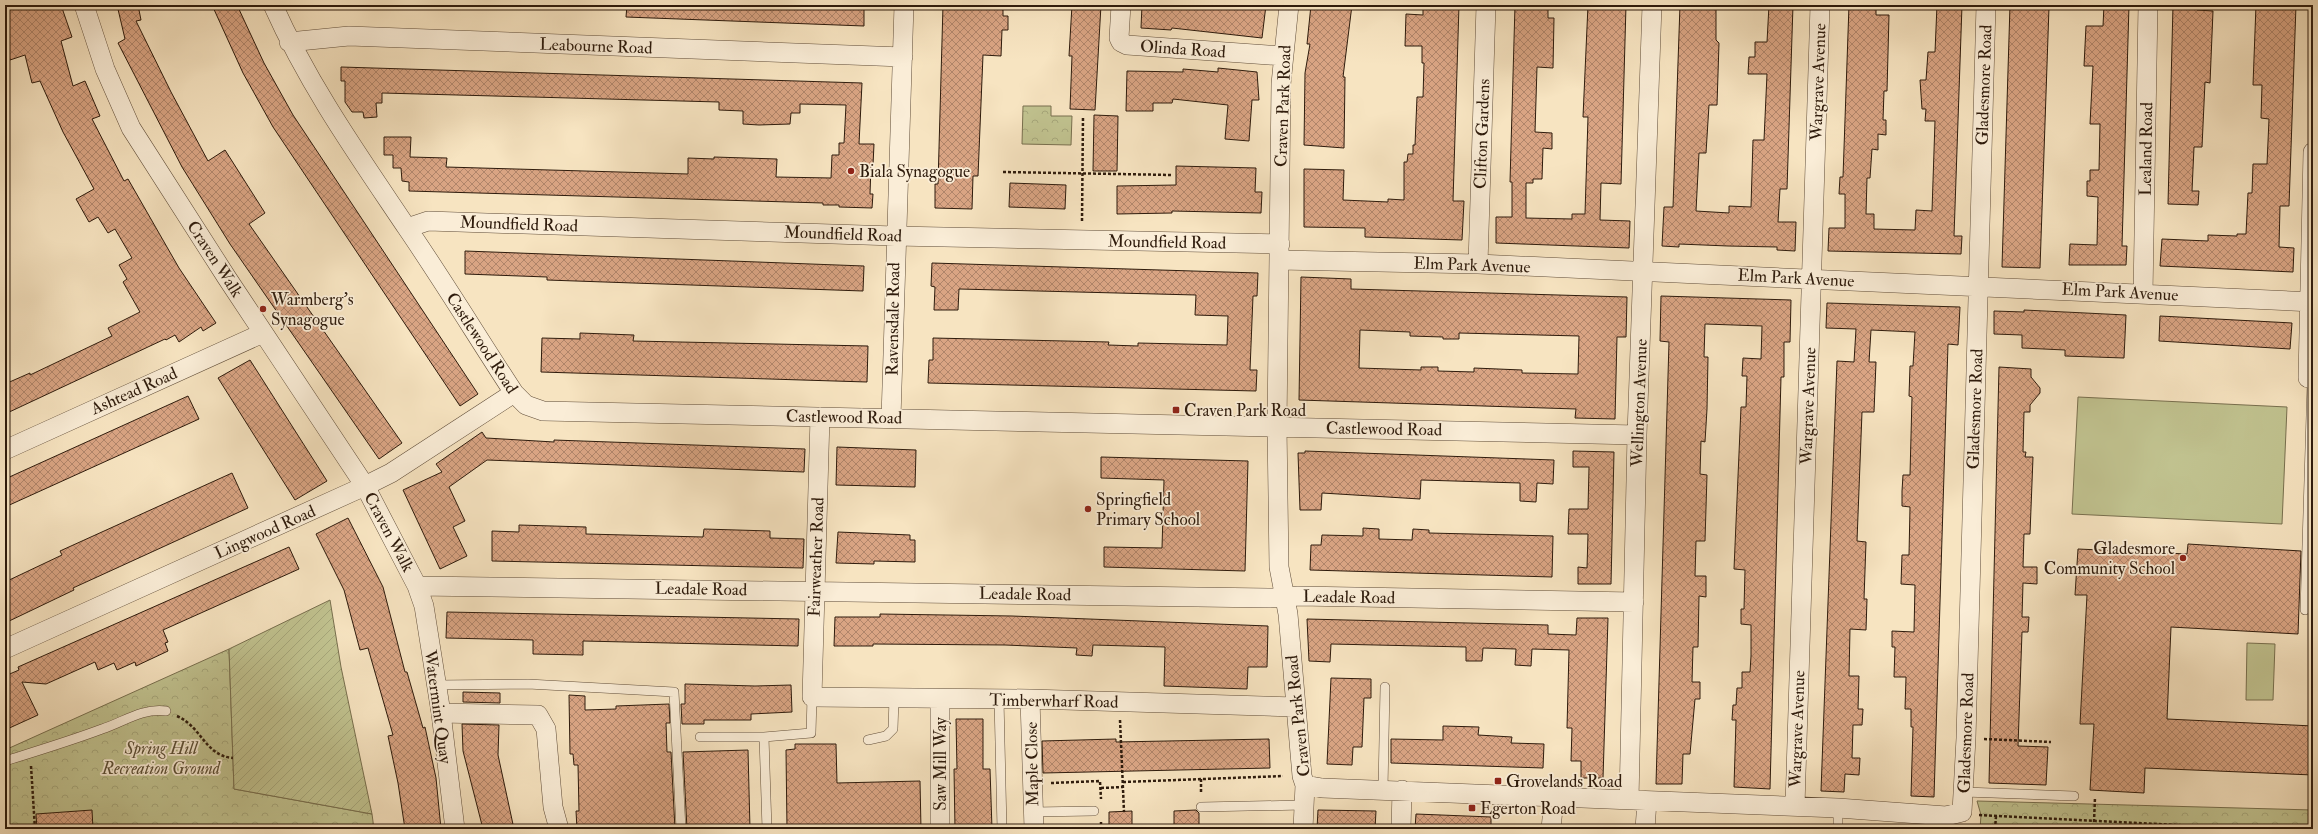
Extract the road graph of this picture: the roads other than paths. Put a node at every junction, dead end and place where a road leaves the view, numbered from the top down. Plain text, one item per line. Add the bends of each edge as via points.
1 (84, 5) edge
2 (273, 5) edge
3 (904, 5) edge
4 (1121, 5) edge
5 (1289, 5) edge
6 (1486, 5) edge
7 (1652, 5) edge
8 (1820, 5) edge
9 (1986, 5) edge
10 (2148, 5) edge
11 (289, 42) junction
12 (1283, 56) junction
13 (903, 57) junction
14 (2313, 152) edge
15 (407, 228) junction
16 (895, 236) junction
17 (1279, 252) junction
18 (1478, 264) junction
19 (1643, 271) junction
20 (1812, 279) junction
21 (1978, 285) junction
22 (2143, 294) junction
23 (2311, 302) edge
24 (263, 333) junction
25 (2308, 378) joint
26 (514, 393) junction
27 (820, 416) junction
28 (891, 418) junction
29 (1277, 426) junction
30 (1638, 435) junction
31 (5, 450) edge
32 (365, 486) junction
33 (417, 586) junction
34 (815, 591) junction
35 (1283, 596) junction
36 (1634, 602) junction
37 (2305, 610) dead end
38 (5, 649) edge
39 (436, 685) junction
40 (1385, 687) dead end
41 (812, 697) junction
42 (894, 698) junction
43 (940, 699) junction
44 (999, 699) junction
45 (1030, 699) junction
46 (1296, 707) junction
47 (166, 711) road end
48 (441, 713) junction
49 (700, 737) dead end
50 (764, 737) junction
51 (868, 740) dead end
52 (5, 761) edge
53 (1305, 785) junction
54 (1383, 789) junction
55 (1402, 790) junction
56 (1964, 792) junction
57 (2074, 796) dead end
58 (1554, 798) junction
59 (1638, 801) junction
60 (1303, 805) junction
61 (1795, 806) junction
62 (1202, 807) dead end
63 (1838, 808) junction
64 (1098, 813) road end
65 (1038, 818) edge
66 (1964, 821) edge
67 (455, 829) edge
68 (559, 829) edge
69 (681, 829) edge
70 (767, 829) edge
71 (940, 829) edge
72 (1002, 829) edge
73 (1303, 829) edge
74 (1401, 829) edge
75 (1551, 829) edge
76 (1645, 829) edge
77 (1838, 829) edge

1 - 24 street, Craven Walk via 105,69 131,128
2 - 11 street, Castlewood Road
3 - 13 street, Ravensdale Road
4 - 12 street, Olinda Road via 1119,38 1126,45
5 - 12 street, Craven Park Road
6 - 18 street, Clifton Gardens
7 - 19 street, Wellington Avenue
8 - 20 street, Wargrave Avenue
9 - 21 street, Gladesmore Road
10 - 22 street, Lealand Road
11 - 13 street, Leabourne Road via 349,36
11 - 15 street, Castlewood Road via 346,141
12 - 17 street, Craven Park Road
13 - 16 street, Ravensdale Road
14 - 23 street
15 - 16 street, Moundfield Road via 428,221
15 - 26 street, Castlewood Road
16 - 17 street, Moundfield Road via 1082,240
16 - 28 street, Ravensdale Road
17 - 18 street, Elm Park Avenue
17 - 29 street, Craven Park Road
18 - 19 street, Elm Park Avenue
19 - 20 street, Elm Park Avenue
19 - 30 street, Wellington Avenue
20 - 21 street, Elm Park Avenue
20 - 61 street, Wargrave Avenue
21 - 22 street, Elm Park Avenue
21 - 56 street, Gladesmore Road
22 - 23 street, Elm Park Avenue
23 - 25 street
24 - 31 street, Ashtead Road
24 - 32 street, Craven Walk
25 - 37 lane via 2312,383
26 - 27 street, Castlewood Road via 526,405 543,411
26 - 32 street, Lingwood Road via 391,473
27 - 28 street, Castlewood Road
27 - 34 street, Fairweather Road
28 - 29 street, Castlewood Road
29 - 30 street, Castlewood Road
29 - 35 street, Craven Park Road via 1279,567
30 - 36 street, Wellington Avenue
32 - 33 street, Craven Walk
32 - 38 street, Lingwood Road
33 - 34 street, Leadale Road
33 - 39 street, Watermint Quay via 424,606
34 - 35 street, Leadale Road via 1269,598
34 - 41 street, Fairweather Road
35 - 36 street, Leadale Road
35 - 46 street, Craven Park Road via 1288,614
36 - 59 street, Wellington Avenue
39 - 48 street, Watermint Quay
39 - 69 lane via 528,684 674,692
40 - 54 lane
41 - 42 street, Timberwharf Road
41 - 50 lane via 811,733
42 - 43 street, Timberwharf Road
42 - 51 lane via 893,729 886,736
43 - 44 street, Timberwharf Road
43 - 71 street, Saw Mill Way
44 - 45 street, Timberwharf Road
44 - 72 lane
45 - 46 street, Timberwharf Road
45 - 65 street, Maple Close
46 - 53 street, Craven Park Road
47 - 52 lane via 152,709 104,729
48 - 67 street, Watermint Quay
48 - 68 street via 538,715 546,729 553,807
49 - 50 lane
50 - 70 lane
53 - 54 street via 1322,788
53 - 60 street, Craven Park Road
54 - 55 street
55 - 58 street
55 - 74 street
56 - 57 lane
56 - 66 street, Gladesmore Road
58 - 59 street
58 - 75 street
59 - 61 street
59 - 76 street, Wellington Avenue
60 - 62 lane
60 - 73 street, Craven Park Road
61 - 63 street
63 - 66 street via 1954,816
63 - 77 lane
64 - 65 lane

